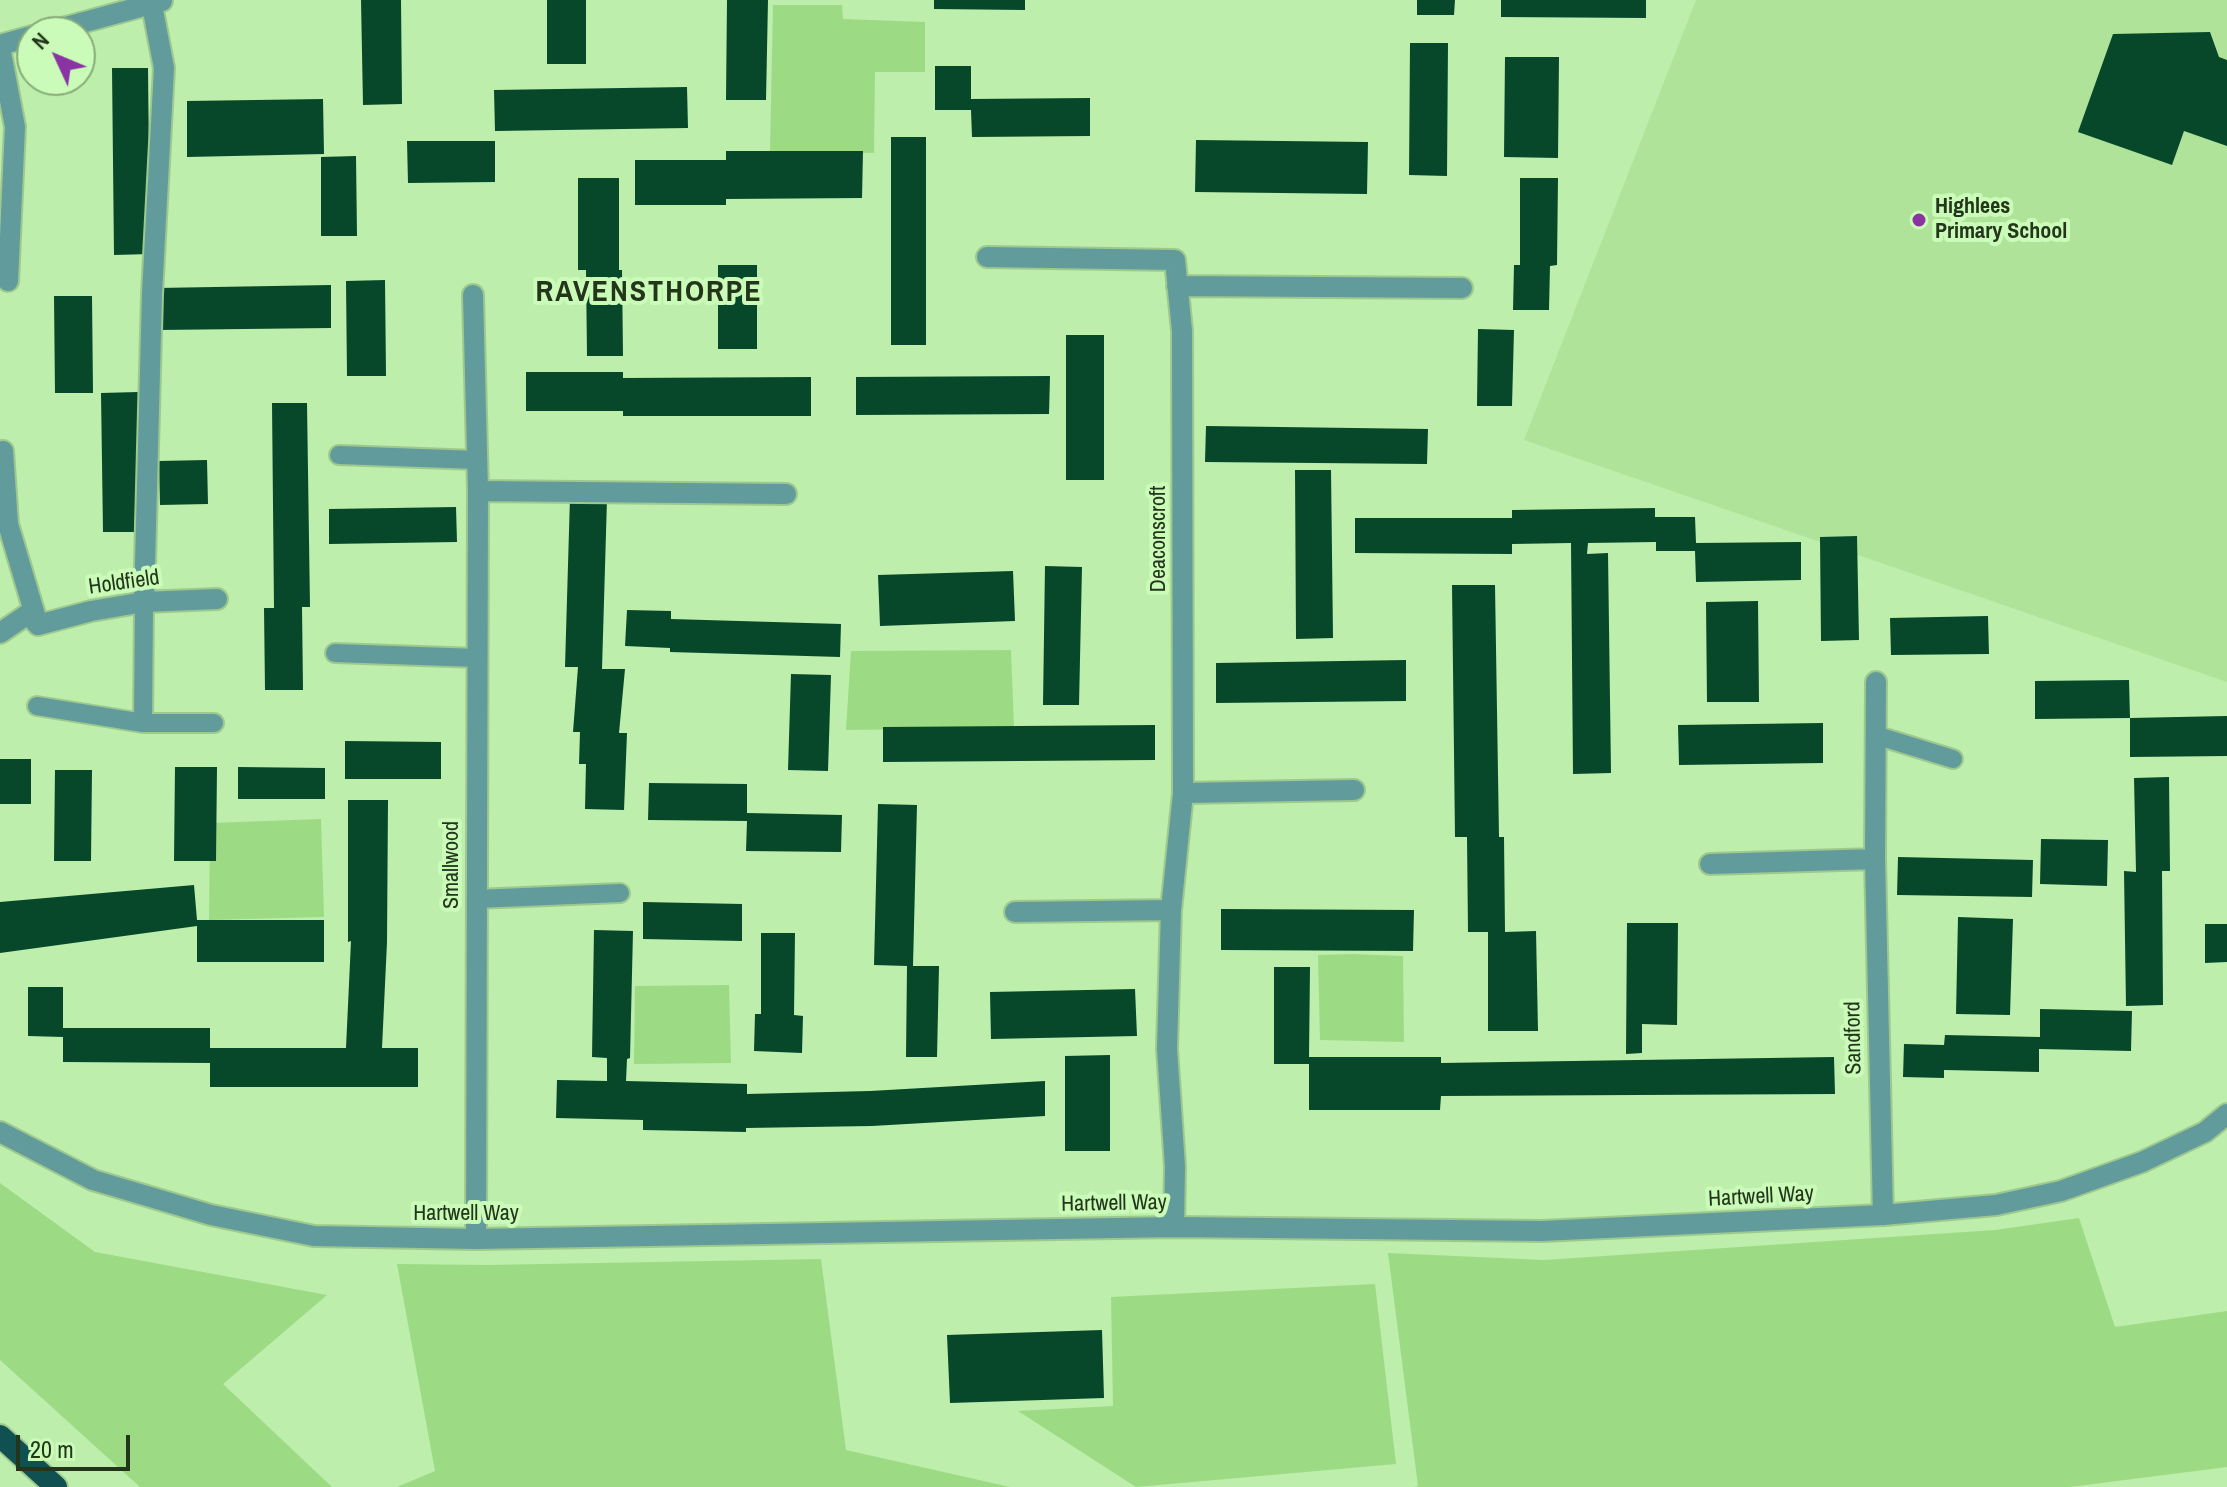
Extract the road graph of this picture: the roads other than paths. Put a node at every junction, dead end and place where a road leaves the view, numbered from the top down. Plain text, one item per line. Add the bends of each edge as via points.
1 (156, 1) edge
2 (96, 19) edge
3 (0, 46) edge
4 (987, 257) dead end
5 (8, 281) dead end
6 (1177, 286) junction
7 (1462, 288) dead end
8 (473, 295) dead end
9 (3, 451) dead end
10 (339, 455) dead end
11 (477, 460) junction
12 (478, 491) junction
13 (786, 494) dead end
14 (217, 599) dead end
15 (144, 602) junction
16 (38, 625) junction
17 (0, 633) edge
18 (335, 653) dead end
19 (477, 658) junction
20 (1876, 682) dead end
21 (37, 706) dead end
22 (143, 723) junction
23 (214, 723) dead end
24 (1875, 735) junction
25 (1953, 759) dead end
26 (1354, 790) dead end
27 (1183, 793) junction
28 (1875, 859) junction
29 (1710, 864) dead end
30 (620, 893) dead end
31 (476, 899) junction
32 (1171, 910) junction
33 (1015, 912) dead end
34 (2227, 1114) edge
35 (0, 1132) edge
36 (1883, 1215) junction
37 (1174, 1227) junction
38 (476, 1239) junction
39 (0, 1436) edge
40 (56, 1487) edge

1 - 2 street
1 - 15 street via 164,68
3 - 5 street via 15,127
4 - 6 street, Deaconscroft via 1175,260
6 - 7 street
6 - 27 street, Deaconscroft via 1182,331
8 - 11 street, Smallwood
9 - 16 street via 8,524
10 - 11 lane
11 - 12 street, Smallwood
12 - 13 street
12 - 19 street, Smallwood
14 - 15 street, Holdfield
15 - 16 street, Holdfield
15 - 22 lane
16 - 17 street, Holdfield via 28,614
18 - 19 lane
19 - 31 street, Smallwood
20 - 24 street, Sandford
21 - 22 lane
22 - 23 lane
24 - 25 lane
24 - 28 street, Sandford
26 - 27 street
27 - 32 street, Deaconscroft
28 - 29 street
28 - 36 street, Sandford
30 - 31 lane
31 - 38 street, Smallwood
32 - 33 street
32 - 37 street, Deaconscroft via 1167,1049
34 - 36 street, Hartwell Way via 2205,1132 2142,1162 2061,1191 1996,1205
35 - 38 street, Hartwell Way via 93,1180 211,1215 314,1236
36 - 37 street, Hartwell Way via 1542,1231
37 - 38 street, Hartwell Way
39 - 40 highway

